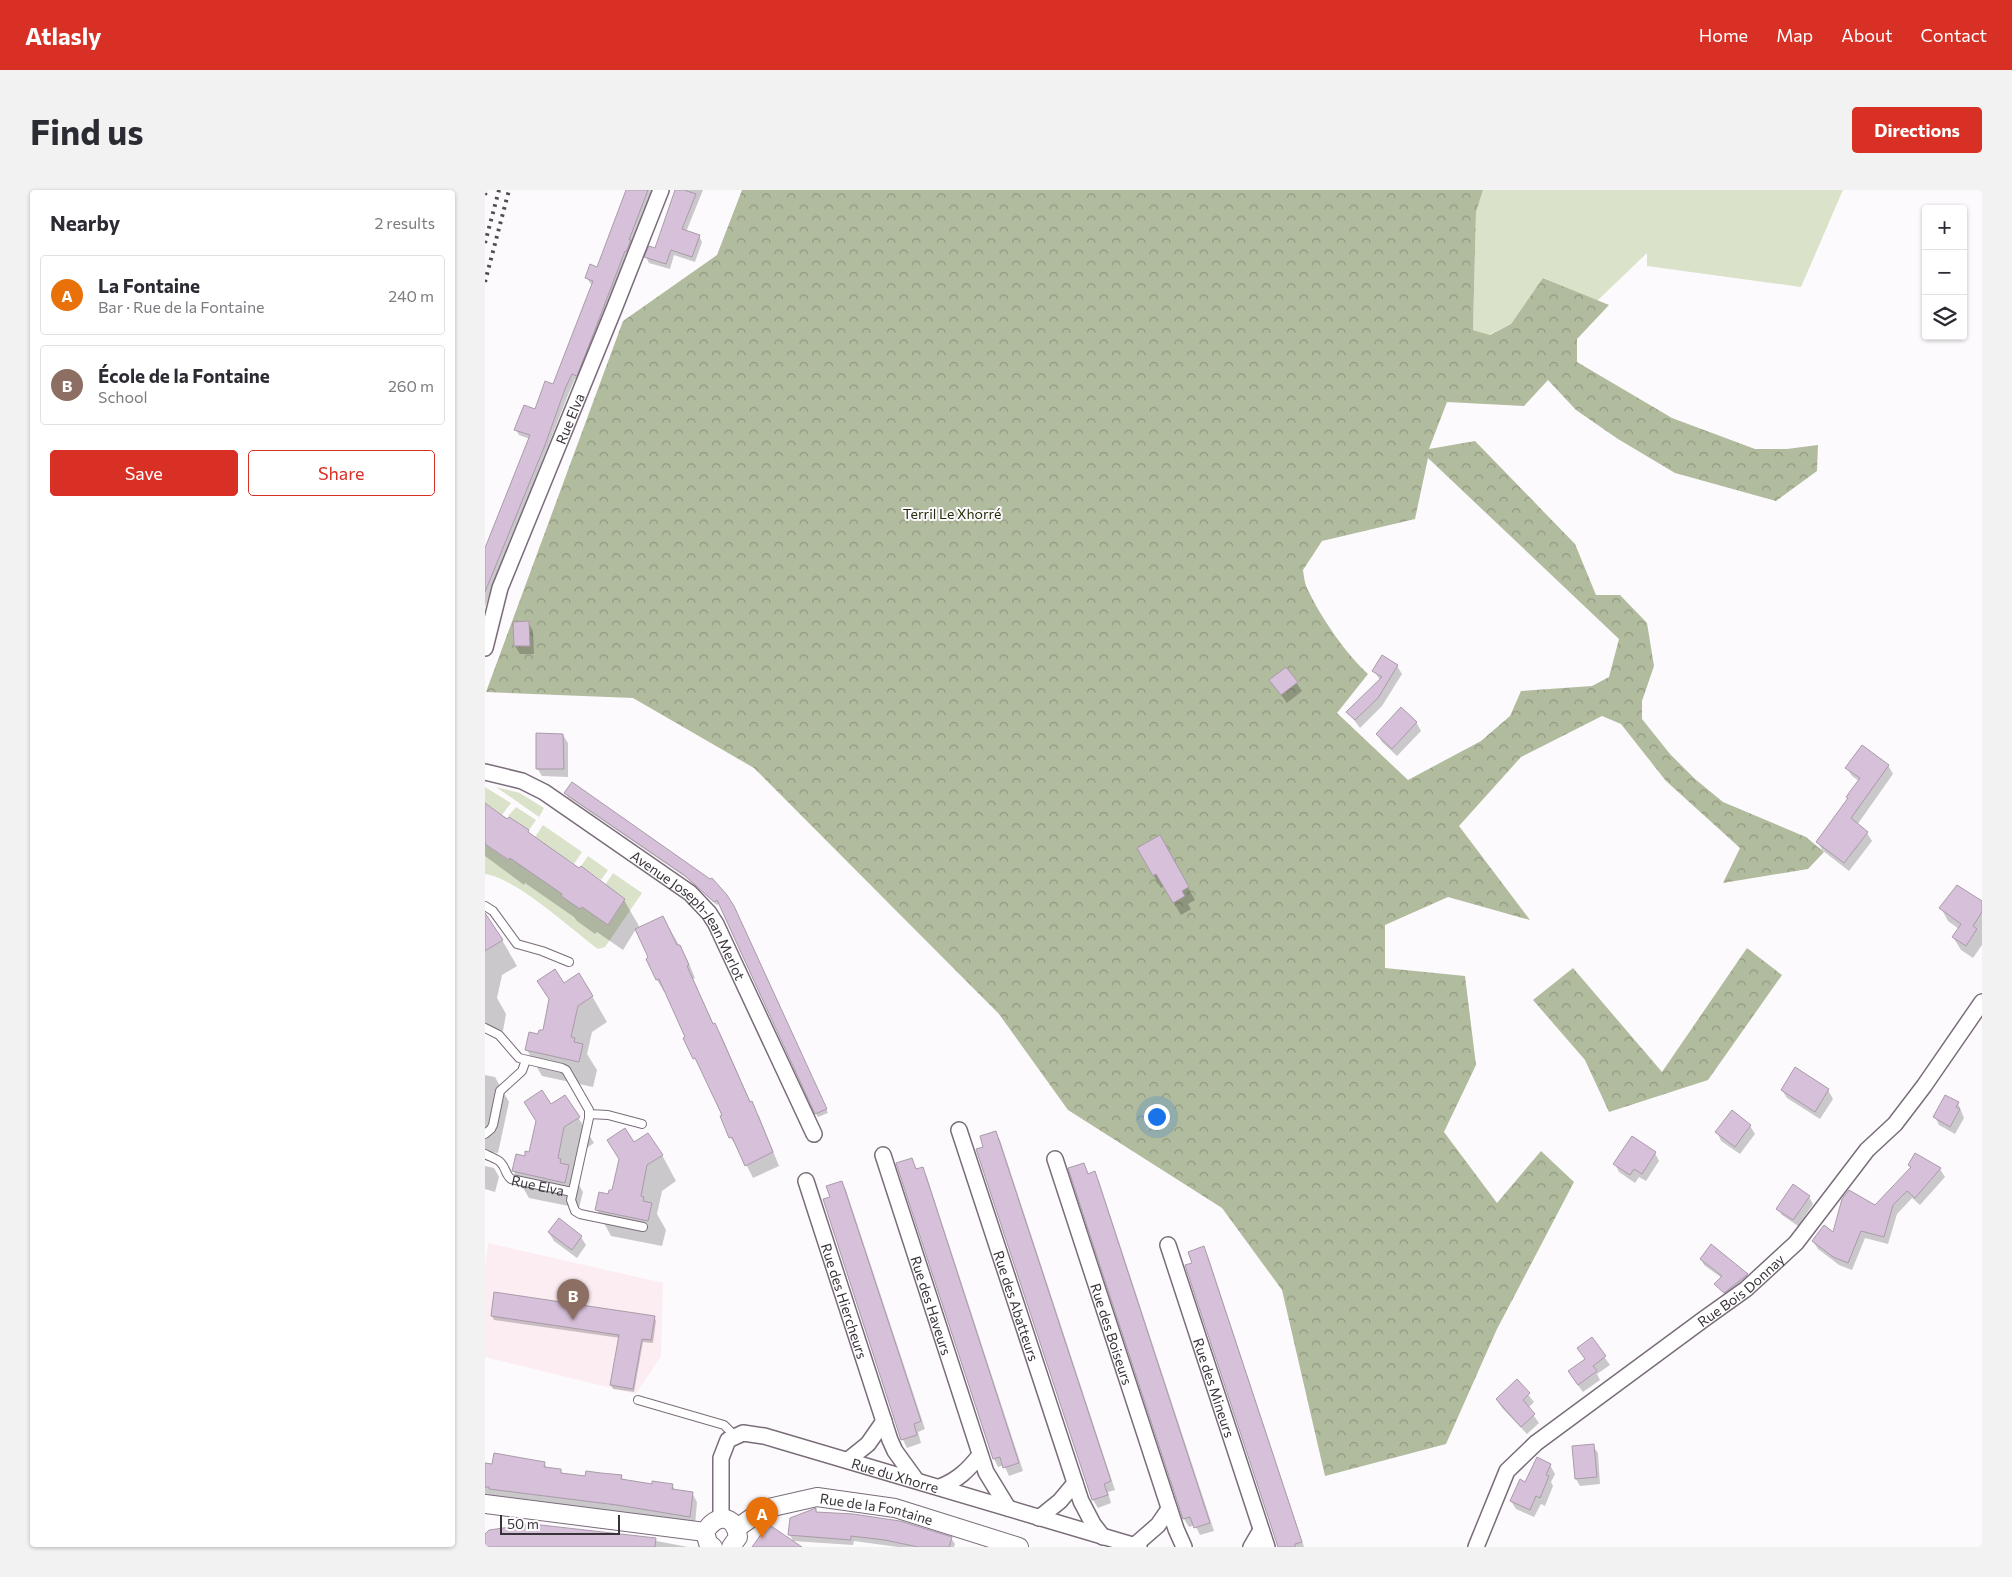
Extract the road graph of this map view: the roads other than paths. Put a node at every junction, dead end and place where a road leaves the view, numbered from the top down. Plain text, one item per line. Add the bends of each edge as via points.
1 (661, 190) edge
2 (485, 648) edge
3 (485, 772) edge
4 (485, 906) edge
5 (569, 962) dead end
6 (1982, 1002) edge
7 (485, 1028) edge
8 (526, 1060) junction
9 (589, 1114) junction
10 (642, 1124) dead end
11 (959, 1130) dead end
12 (485, 1134) edge
13 (813, 1134) dead end
14 (485, 1154) edge
15 (883, 1155) dead end
16 (1055, 1160) dead end
17 (806, 1181) dead end
18 (572, 1192) junction
19 (643, 1227) dead end
20 (1168, 1245) dead end
21 (638, 1400) dead end
22 (884, 1421) junction
23 (736, 1437) junction
24 (980, 1455) junction
25 (848, 1460) junction
26 (916, 1480) junction
27 (1075, 1482) junction
28 (941, 1488) junction
29 (485, 1504) edge
30 (1008, 1508) junction
31 (1169, 1509) junction
32 (721, 1518) junction
33 (1039, 1518) junction
34 (1261, 1530) junction
35 (1103, 1537) junction
36 (709, 1540) edge
37 (734, 1542) edge
38 (1137, 1546) edge
39 (1019, 1547) edge
40 (1184, 1547) edge
41 (1251, 1547) edge
42 (1267, 1547) edge
43 (1476, 1547) edge

1 - 2 street, Rue Elva via 499,588
3 - 13 street, Avenue Joseph-Jean Merlot via 522,781 544,792 701,903 716,924
4 - 5 lane via 513,941
6 - 43 street, Rue Bois Donnay via 1895,1124 1867,1150 1796,1243 1746,1290 1536,1443 1507,1471
7 - 8 lane via 494,1031 516,1055
8 - 9 lane via 566,1070
8 - 12 lane via 522,1071 500,1091 493,1125
9 - 10 lane via 608,1115
9 - 18 lane, Rue Elva
11 - 27 street, Rue des Abatteurs
14 - 18 lane, Rue Elva via 503,1164 511,1179
15 - 24 street, Rue des Haveurs
16 - 31 street, Rue des Boiseurs
17 - 22 street, Rue des Hiercheurs
18 - 19 lane, Rue Elva via 575,1212
20 - 34 street, Rue des Mineurs
21 - 23 lane via 724,1425
22 - 25 street via 868,1444
22 - 26 street, Rue des Hiercheurs via 895,1451
23 - 25 street, Rue du Xhorre via 743,1433 764,1436
23 - 32 street via 728,1440 721,1458
24 - 28 street via 954,1482
24 - 30 street, Rue des Haveurs via 991,1482
25 - 26 street, Rue du Xhorre
26 - 28 street, Rue du Xhorre
27 - 33 street via 1060,1501
27 - 35 street, Rue des Abatteurs via 1086,1512
28 - 30 street, Rue du Xhorre
29 - 36 street
30 - 33 street, Rue du Xhorre
31 - 38 street
31 - 40 street, Rue des Boiseurs
32 - 36 street via 711,1522
32 - 37 street via 731,1521
33 - 35 street, Rue du Xhorre
34 - 41 street
34 - 42 street, Rue des Mineurs
35 - 38 street, Rue du Xhorre
37 - 39 street, Rue de la Fontaine via 764,1508 817,1498 895,1508

